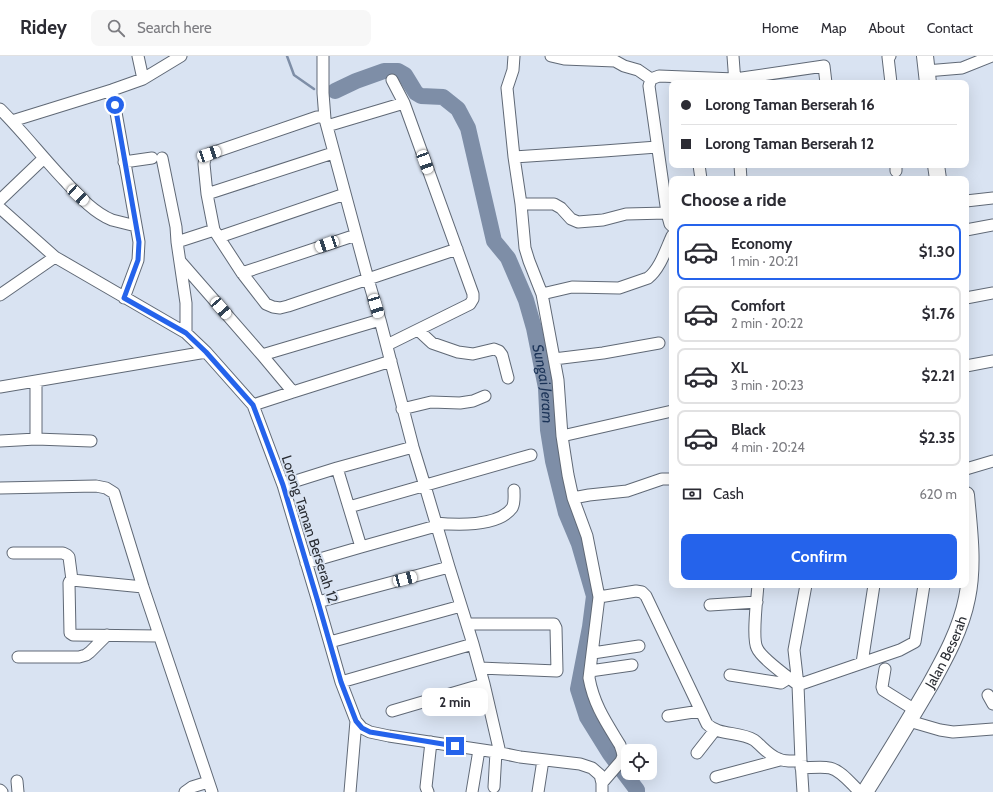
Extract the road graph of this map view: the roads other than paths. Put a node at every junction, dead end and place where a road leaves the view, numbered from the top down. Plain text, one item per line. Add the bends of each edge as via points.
1 (138, 56) edge
2 (181, 56) edge
3 (323, 56) edge
4 (514, 56) edge
5 (551, 56) edge
6 (733, 56) edge
7 (890, 56) edge
8 (992, 56) edge
9 (926, 70) edge
10 (143, 79) junction
11 (651, 79) junction
12 (392, 80) dead end
13 (690, 80) edge
14 (735, 80) edge
15 (741, 80) edge
16 (826, 80) edge
17 (890, 80) edge
18 (112, 90) junction
19 (404, 103) junction
20 (0, 109) edge
21 (12, 121) junction
22 (326, 122) junction
23 (657, 147) junction
24 (334, 153) junction
25 (514, 157) junction
26 (44, 158) junction
27 (124, 162) junction
28 (207, 194) junction
29 (344, 194) junction
30 (993, 198) edge
31 (0, 200) edge
32 (969, 201) edge
33 (521, 204) junction
34 (0, 208) edge
35 (667, 213) junction
36 (669, 220) edge
37 (993, 225) edge
38 (136, 226) junction
39 (969, 229) edge
40 (216, 234) junction
41 (356, 235) junction
42 (177, 242) junction
43 (669, 243) edge
44 (457, 249) junction
45 (55, 257) junction
46 (179, 260) junction
47 (242, 273) junction
48 (368, 279) junction
49 (993, 293) edge
50 (542, 294) junction
51 (0, 295) edge
52 (969, 297) edge
53 (124, 298) junction
54 (380, 320) junction
55 (418, 330) junction
56 (186, 333) junction
57 (659, 343) dead end
58 (387, 345) junction
59 (206, 352) junction
60 (262, 355) junction
61 (554, 360) junction
62 (391, 361) junction
63 (993, 361) edge
64 (969, 365) edge
65 (508, 378) dead end
66 (36, 381) junction
67 (0, 387) edge
68 (293, 392) junction
69 (484, 396) dead end
70 (253, 405) junction
71 (402, 408) junction
72 (669, 412) edge
73 (562, 436) junction
74 (36, 439) junction
75 (0, 441) edge
76 (91, 441) dead end
77 (413, 448) junction
78 (530, 455) dead end
79 (993, 461) edge
80 (337, 468) junction
81 (969, 468) edge
82 (669, 479) edge
83 (283, 485) junction
84 (425, 486) junction
85 (0, 488) edge
86 (514, 490) dead end
87 (573, 498) junction
88 (349, 507) junction
89 (436, 525) junction
90 (969, 535) edge
91 (361, 547) junction
92 (13, 553) dead end
93 (306, 563) junction
94 (449, 567) junction
95 (72, 580) junction
96 (969, 581) edge
97 (143, 587) junction
98 (758, 588) edge
99 (805, 588) edge
100 (874, 588) edge
101 (924, 588) edge
102 (968, 588) edge
103 (599, 597) junction
104 (318, 602) junction
105 (757, 602) junction
106 (710, 605) dead end
107 (461, 606) junction
108 (467, 624) junction
109 (108, 635) junction
110 (159, 636) junction
111 (330, 642) junction
112 (473, 644) junction
113 (639, 646) dead end
114 (593, 653) junction
115 (18, 657) dead end
116 (862, 663) junction
117 (632, 665) dead end
118 (480, 668) junction
119 (885, 669) dead end
120 (590, 671) junction
121 (730, 675) dead end
122 (789, 678) junction
123 (341, 682) junction
124 (484, 684) junction
125 (798, 685) junction
126 (392, 711) dead end
127 (700, 711) junction
128 (668, 716) dead end
129 (912, 716) junction
130 (356, 721) junction
131 (993, 729) edge
132 (715, 730) junction
133 (431, 742) junction
134 (621, 748) edge
135 (479, 750) junction
136 (498, 752) junction
137 (697, 753) dead end
138 (543, 760) junction
139 (780, 760) junction
140 (621, 762) edge
141 (801, 764) junction
142 (716, 778) dead end
143 (210, 787) edge
144 (494, 787) dead end
145 (602, 788) edge
146 (185, 792) edge
147 (350, 792) edge
148 (428, 792) edge
149 (472, 792) edge
150 (538, 792) edge
151 (803, 792) edge
152 (860, 792) edge
153 (865, 792) edge

1 - 10 street
2 - 10 street
3 - 22 street
4 - 25 street via 513,70 507,88
5 - 11 street via 615,61 638,70
6 - 14 street
7 - 17 street
8 - 9 street via 962,68
10 - 18 street
11 - 13 street via 659,76
11 - 23 street via 649,86
12 - 19 street
15 - 16 street via 824,66
18 - 21 street
18 - 27 street
19 - 22 street
19 - 44 street
20 - 21 street
21 - 26 street
22 - 24 street
22 - 28 street via 321,117 317,118 209,154 204,164
23 - 25 street
23 - 35 street
24 - 28 street
24 - 29 street
25 - 33 street
26 - 31 street
26 - 38 street via 92,208 112,219
27 - 38 street
27 - 42 street via 157,158 176,227
28 - 40 street
29 - 40 street
29 - 41 street
30 - 32 street
33 - 35 street via 554,204 578,222 603,220 626,214
33 - 50 street via 525,248
34 - 45 street, Lorong Taman Berserah 12
35 - 36 street
37 - 39 street
38 - 53 street via 139,242 138,260
40 - 42 street
40 - 47 street
41 - 47 street
41 - 48 street
42 - 46 street
43 - 50 street via 658,268 648,278 619,288 572,287
44 - 48 street
44 - 55 street via 473,299 470,304
45 - 51 street
45 - 53 street, Lorong Taman Berserah 12
46 - 56 street via 186,303
46 - 60 street
47 - 48 street via 266,304 280,308
48 - 54 street
49 - 52 street
50 - 61 street
53 - 56 street, Lorong Taman Berserah 12
54 - 58 street
54 - 60 street
55 - 58 street
55 - 65 street via 432,343 458,352 473,354 494,349 499,351
56 - 59 street, Lorong Taman Berserah 12
57 - 61 street
58 - 62 street
59 - 66 street
59 - 70 street, Lorong Taman Berserah 12
60 - 68 street
61 - 73 street
62 - 68 street
62 - 71 street
63 - 64 street
66 - 67 street
66 - 74 street
68 - 70 street
69 - 71 street via 473,401 431,402
70 - 83 street, Lorong Taman Berserah 12
71 - 77 street
72 - 73 street
73 - 87 street
74 - 75 street
74 - 76 street
77 - 80 street
77 - 84 street
78 - 84 street
79 - 81 street
80 - 83 street
80 - 88 street
82 - 87 street via 627,491
83 - 93 street, Lorong Taman Berserah 12
84 - 88 street
84 - 89 street
85 - 97 street via 96,486 114,493
86 - 89 street via 514,504 502,516 481,523
87 - 103 street via 587,536
88 - 91 street
89 - 91 street
89 - 94 street
90 - 96 highway, Jalan Beserah
91 - 93 street
92 - 95 street via 67,555
93 - 104 street, Lorong Taman Berserah 12
94 - 104 street
94 - 107 street
95 - 97 street
95 - 109 street via 69,583 71,634
97 - 110 street
98 - 105 street
99 - 125 street via 794,650
100 - 116 street
101 - 116 street via 915,642
102 - 129 highway, Jalan Beserah via 960,622 943,661
103 - 114 street
103 - 127 street via 636,591 646,596
104 - 111 street, Lorong Taman Berserah 12
105 - 106 street
105 - 122 street via 756,646 760,654
107 - 108 street
107 - 111 street
108 - 112 street
108 - 118 street via 554,624 556,628 557,671
109 - 110 street
109 - 115 street via 86,655
110 - 143 street
111 - 123 street, Lorong Taman Berserah 12
112 - 118 street
112 - 123 street
113 - 114 street
114 - 120 street
116 - 125 street
117 - 120 street
118 - 124 street
119 - 129 street via 883,690
120 - 134 street via 591,688 598,708
121 - 122 street via 781,683
122 - 125 street
123 - 130 street, Lorong Taman Berserah 12
124 - 126 street
124 - 136 street
125 - 141 street
127 - 128 street
127 - 132 street via 707,724
129 - 131 street via 940,730 953,732
129 - 153 highway, Jalan Beserah
130 - 133 street via 370,732
130 - 147 street
132 - 137 street
132 - 139 street via 749,738
133 - 135 street
133 - 148 street via 426,787
135 - 136 street
135 - 149 street
136 - 138 street
136 - 144 street
138 - 145 street via 580,764 592,768 600,775
138 - 150 street
139 - 141 street
139 - 142 street
140 - 145 street
141 - 151 street
141 - 152 street via 837,771
143 - 146 street via 192,787

